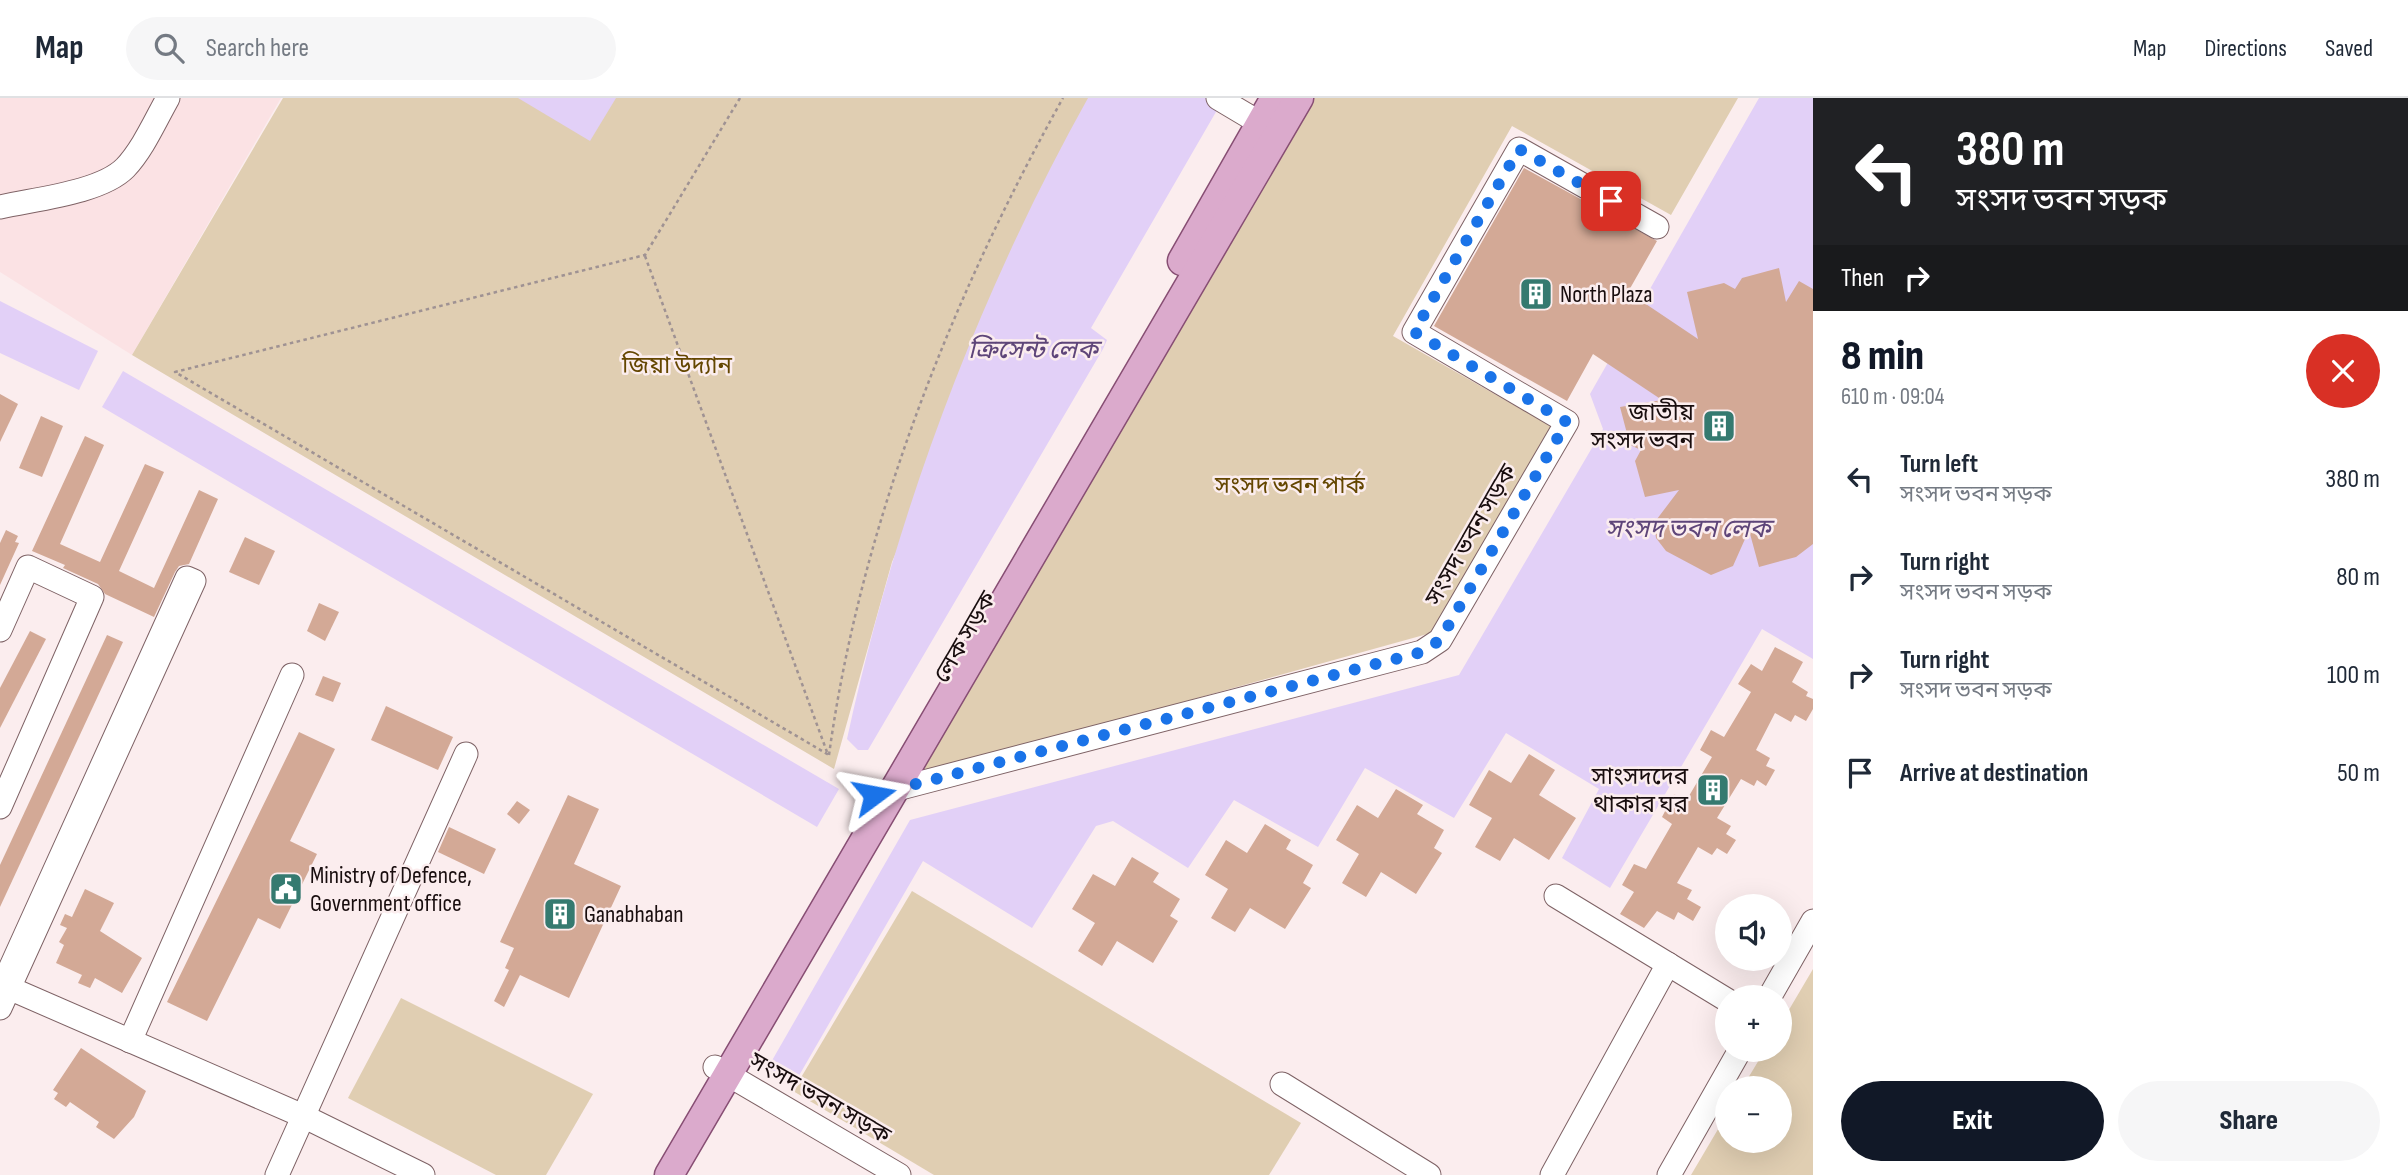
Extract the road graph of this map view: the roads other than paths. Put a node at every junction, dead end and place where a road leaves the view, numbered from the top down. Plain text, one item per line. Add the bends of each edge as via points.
1 (168, 98) edge
2 (1218, 98) edge
3 (1275, 98) edge
4 (1299, 98) edge
5 (1260, 123) junction
6 (0, 206) edge
7 (1657, 227) dead end
8 (0, 630) edge
9 (292, 675) dead end
10 (466, 754) dead end
11 (884, 793) junction
12 (0, 807) edge
13 (1556, 896) dead end
14 (1813, 921) edge
15 (1668, 964) junction
16 (1776, 985) edge
17 (2, 990) edge
18 (1715, 993) edge
19 (130, 1041) junction
20 (1733, 1062) edge
21 (721, 1071) junction
22 (1282, 1084) dead end
23 (303, 1116) junction
24 (1414, 1171) edge
25 (277, 1175) edge
26 (423, 1175) edge
27 (653, 1175) edge
28 (669, 1175) edge
29 (899, 1175) edge
30 (1552, 1175) edge
31 (1669, 1175) edge

1 - 6 lane via 135,156 115,177
2 - 5 lane
3 - 5 main road, লেক সড়ক
4 - 11 main road
5 - 11 main road, লেক সড়ক
7 - 11 lane, সংসদ ভবন সড়ক via 1519,149 1414,332 1567,422 1440,640 1408,655
8 - 12 lane via 28,567 92,597
9 - 19 lane
10 - 23 lane
11 - 21 main road, লেক সড়ক
13 - 15 lane
14 - 16 lane
15 - 18 lane
15 - 30 lane
17 - 17 lane via 187,578 194,581
17 - 19 lane
19 - 23 lane
20 - 31 lane
21 - 27 main road, লেক সড়ক
21 - 28 main road
21 - 29 lane, সংসদ ভবন সড়ক
22 - 24 lane
23 - 25 lane
23 - 26 lane

